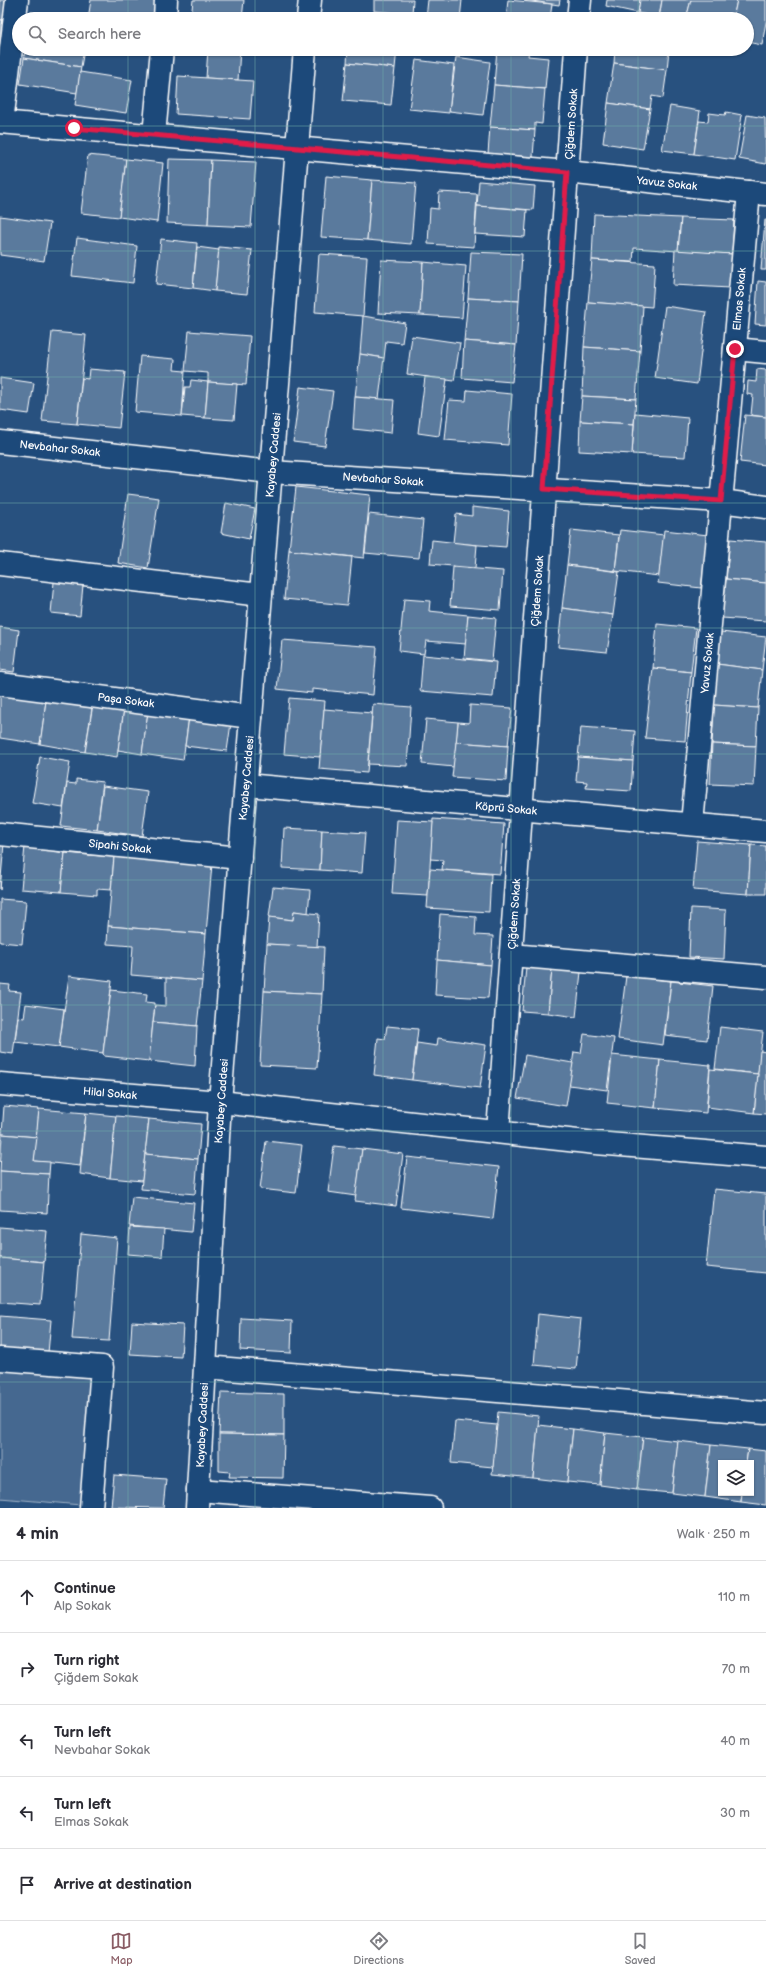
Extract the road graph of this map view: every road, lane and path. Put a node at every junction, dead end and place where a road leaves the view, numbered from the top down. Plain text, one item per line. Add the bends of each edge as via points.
1 (17, 0) edge
2 (166, 0) edge
3 (310, 0) edge
4 (580, 0) edge
5 (15, 12) edge
6 (165, 12) edge
7 (309, 12) edge
8 (579, 12) edge
9 (12, 38) edge
10 (161, 56) edge
11 (305, 56) edge
12 (575, 56) edge
13 (1, 122) edge
14 (154, 135) junction
15 (297, 148) junction
16 (567, 172) junction
17 (757, 193) edge
18 (735, 349) junction
19 (766, 352) edge
20 (0, 442) edge
21 (271, 472) junction
22 (544, 489) junction
23 (721, 501) junction
24 (766, 507) edge
25 (0, 564) edge
26 (261, 595) junction
27 (0, 684) edge
28 (251, 717) junction
29 (246, 785) junction
30 (521, 810) junction
31 (692, 824) junction
32 (766, 831) edge
33 (0, 834) edge
34 (240, 858) junction
35 (511, 955) junction
36 (766, 977) edge
37 (0, 1084) edge
38 (220, 1102) junction
39 (498, 1132) junction
40 (766, 1157) edge
41 (0, 1359) edge
42 (205, 1367) junction
43 (766, 1413) edge
44 (198, 1499) edge
45 (91, 1508) edge
46 (430, 1508) edge

1 - 5 street
2 - 6 street
3 - 7 street
4 - 8 street
9 - 13 street
10 - 14 street
11 - 15 street, Kayabey Caddesi
12 - 16 street, Çiğdem Sokak
13 - 14 street, Yavuz Sokak
14 - 15 street, Yavuz Sokak
15 - 16 street, Yavuz Sokak
15 - 21 street, Kayabey Caddesi
16 - 17 street, Yavuz Sokak
16 - 22 street, Çiğdem Sokak
17 - 18 street, Elmas Sokak
18 - 19 street
18 - 23 street, Elmas Sokak
20 - 21 street, Nevbahar Sokak
21 - 22 street, Nevbahar Sokak
21 - 26 street, Kayabey Caddesi
22 - 23 street, Nevbahar Sokak
22 - 30 street, Çiğdem Sokak
23 - 24 street, Nevbahar Sokak
23 - 31 street, Yavuz Sokak
25 - 26 street
26 - 28 street, Kayabey Caddesi
27 - 28 street, Paşa Sokak
28 - 29 street, Kayabey Caddesi
29 - 30 street, Köprü Sokak
29 - 34 street, Kayabey Caddesi
30 - 31 street, Köprü Sokak
30 - 35 street, Çiğdem Sokak
31 - 32 street, Köprü Sokak
33 - 34 street, Sipahi Sokak
34 - 38 street, Kayabey Caddesi
35 - 36 street
35 - 39 street, Çiğdem Sokak
37 - 38 street, Hilal Sokak
38 - 39 street, Hilal Sokak
38 - 42 street, Kayabey Caddesi
39 - 40 street, Hilal Sokak
41 - 45 street via 102,1367
42 - 43 street
42 - 44 street, Kayabey Caddesi
44 - 46 street

